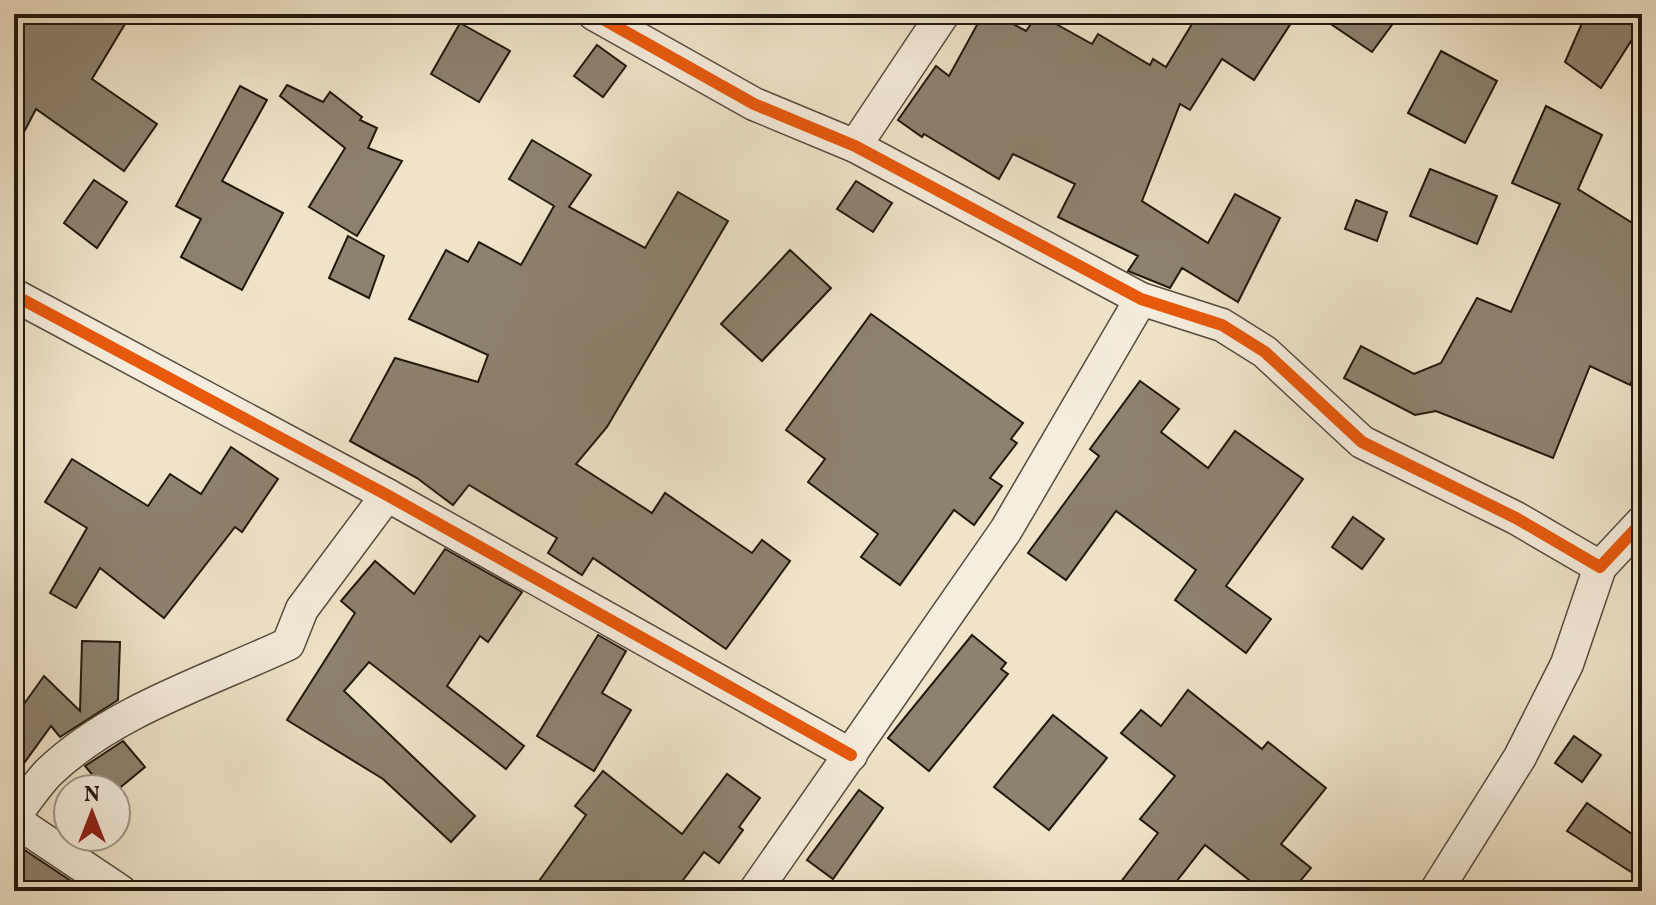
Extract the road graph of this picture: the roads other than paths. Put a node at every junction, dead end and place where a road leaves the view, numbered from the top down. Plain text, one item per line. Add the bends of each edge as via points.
1 (594, 14) edge
2 (943, 14) edge
3 (855, 146) junction
4 (14, 295) edge
5 (1141, 299) junction
6 (387, 495) junction
7 (1642, 522) edge
8 (1600, 567) junction
9 (851, 755) junction
10 (14, 819) edge
11 (120, 891) edge
12 (755, 891) edge
13 (1436, 891) edge

1 - 3 street via 754,104
2 - 3 street
3 - 5 street
4 - 6 street
5 - 8 street via 1222,325 1265,352 1362,442 1516,518
5 - 9 street via 1006,530
6 - 9 street
6 - 10 street via 302,609 288,644 79,747 47,774
7 - 8 street
8 - 13 street via 1567,664 1534,731
9 - 12 street
10 - 11 street

